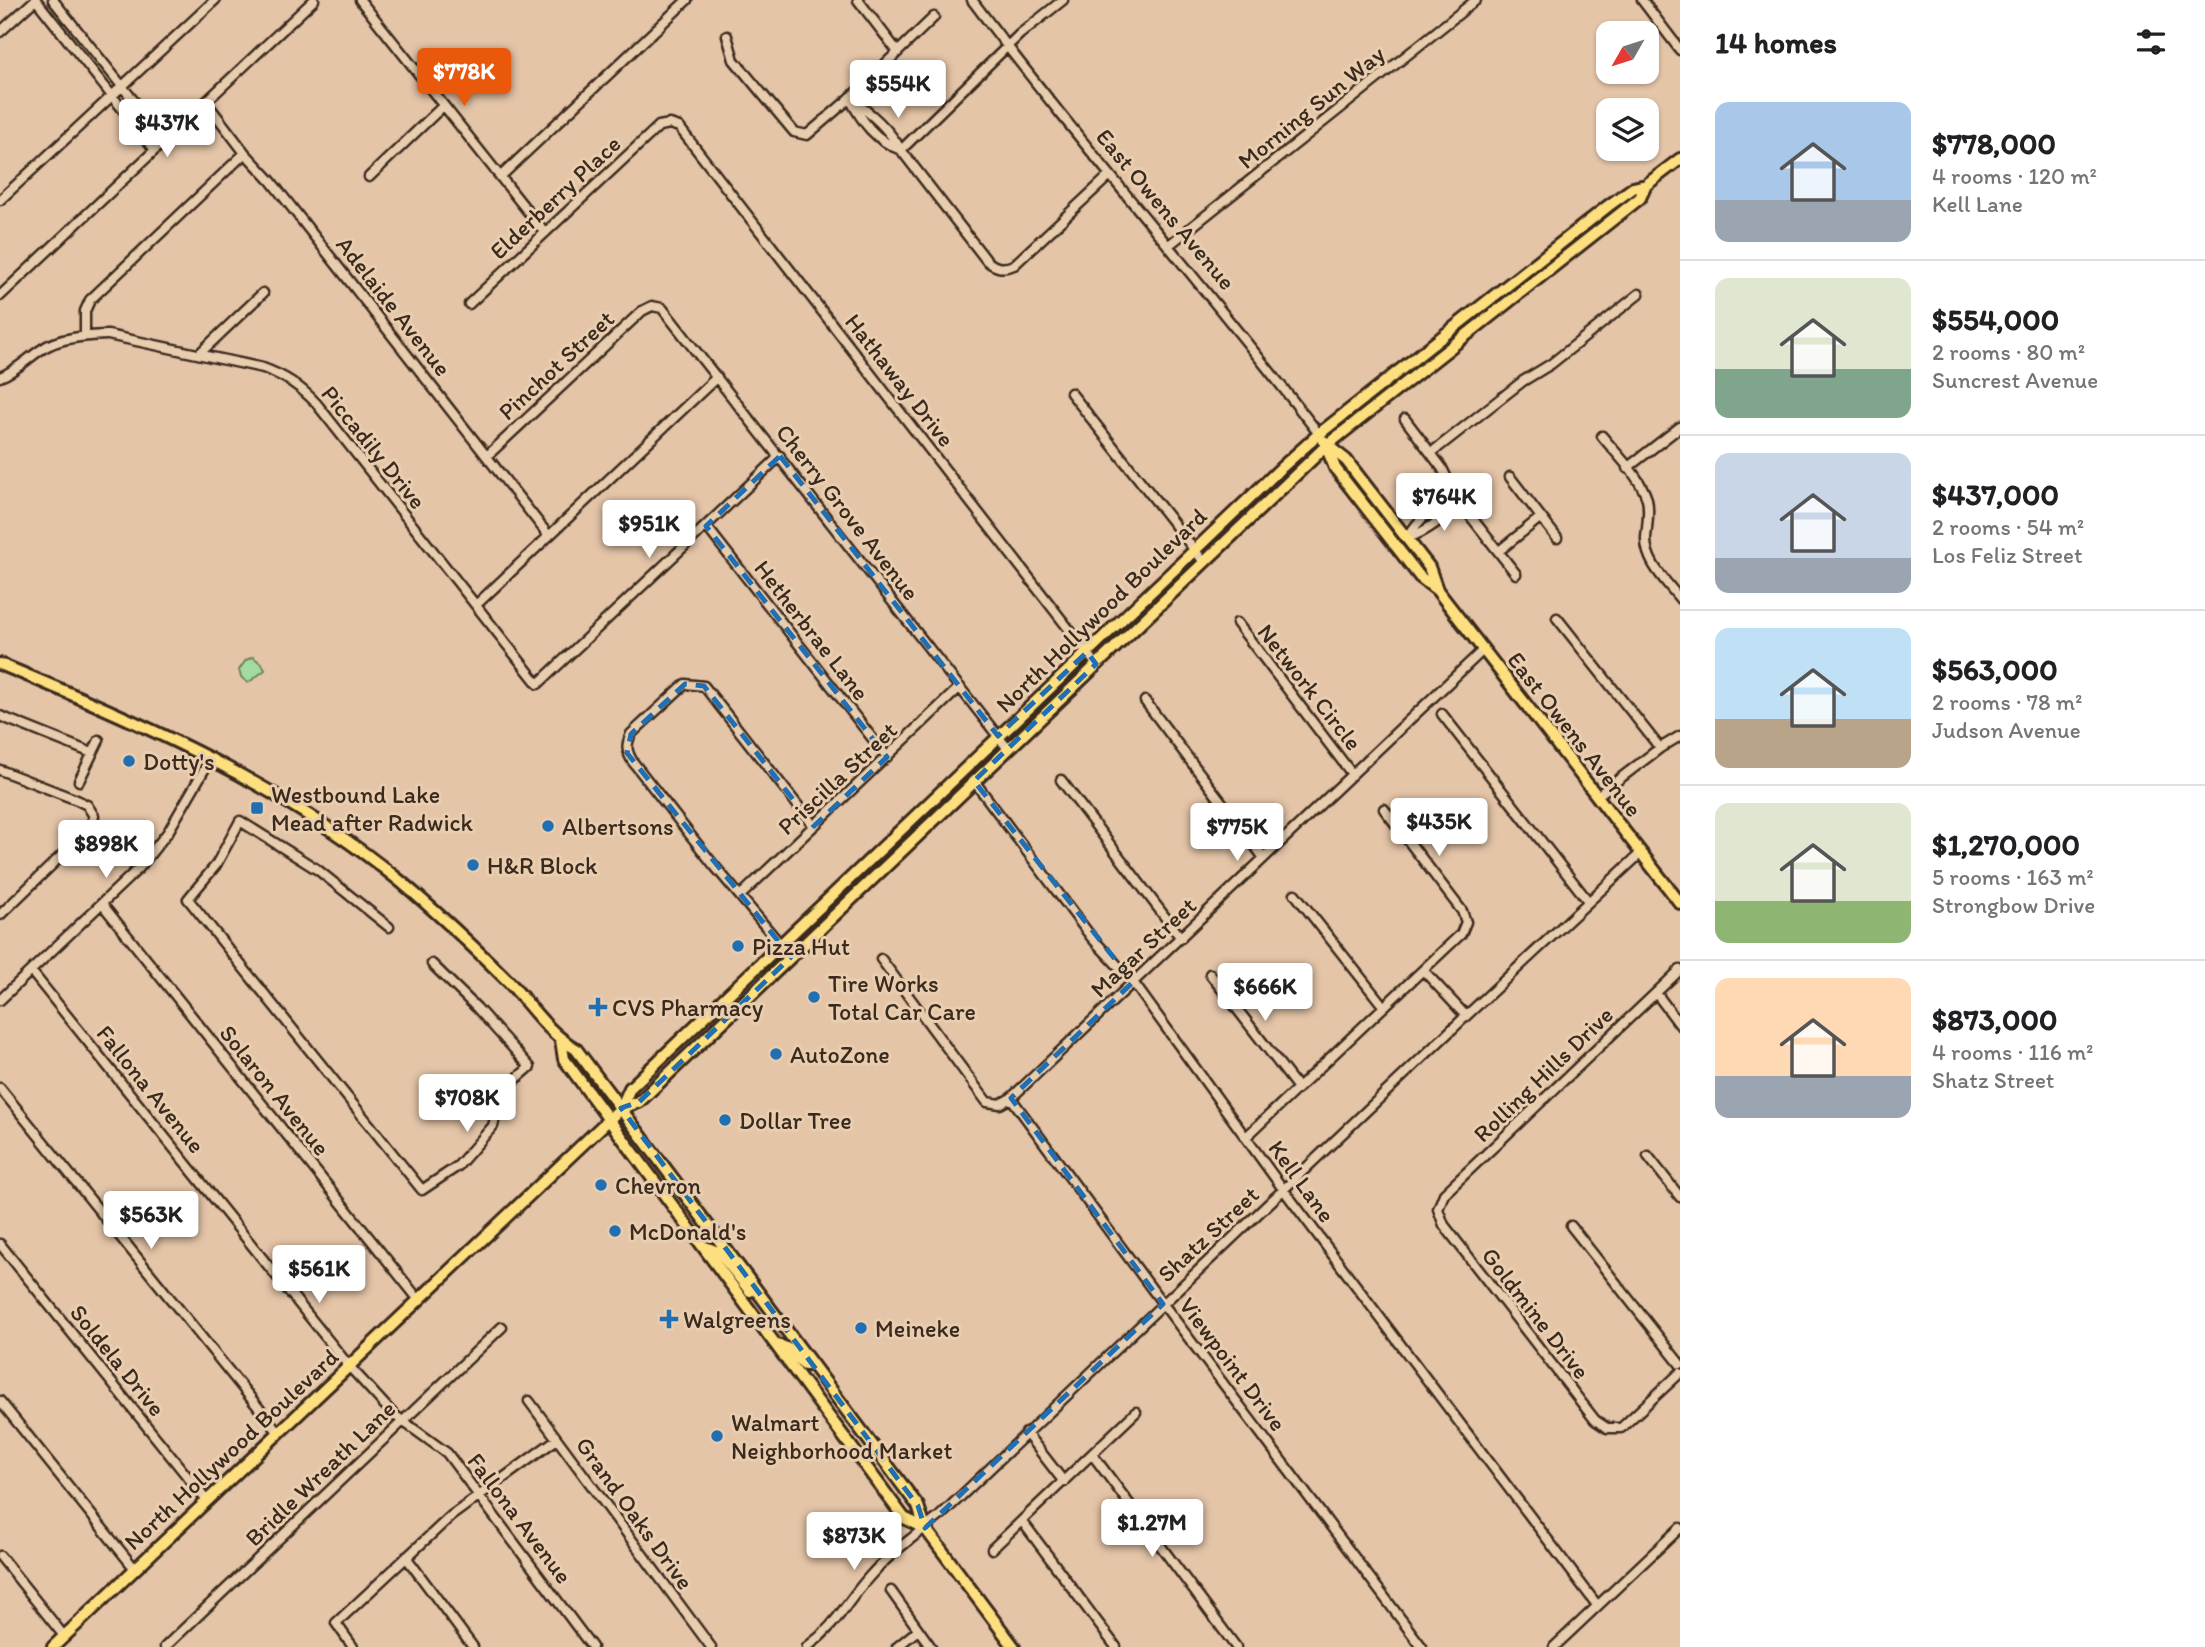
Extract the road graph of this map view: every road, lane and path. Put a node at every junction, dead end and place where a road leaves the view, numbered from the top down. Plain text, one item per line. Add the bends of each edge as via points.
1 (35, 0) edge
2 (54, 0) edge
3 (215, 0) edge
4 (314, 0) edge
5 (360, 0) edge
6 (687, 0) edge
7 (858, 0) edge
8 (972, 0) edge
9 (1063, 0) edge
10 (1476, 0) edge
11 (1642, 0) edge
12 (934, 17) dead end
13 (0, 32) edge
14 (727, 36) dead end
15 (1008, 47) junction
16 (1680, 50) edge
17 (898, 52) junction
18 (122, 86) junction
19 (112, 96) junction
20 (849, 99) junction
21 (206, 102) junction
22 (443, 106) junction
23 (670, 124) joint
24 (166, 141) junction
25 (155, 150) junction
26 (901, 150) junction
27 (245, 153) junction
28 (1680, 159) edge
29 (1109, 176) junction
30 (369, 177) dead end
31 (500, 177) junction
32 (1646, 185) junction
33 (0, 200) edge
34 (545, 233) junction
35 (1169, 245) junction
36 (263, 293) dead end
37 (1639, 294) dead end
38 (0, 296) edge
39 (469, 304) dead end
40 (653, 306) joint
41 (85, 336) junction
42 (199, 354) junction
43 (0, 377) edge
44 (718, 377) junction
45 (1071, 393) dead end
46 (1405, 419) dead end
47 (1680, 427) edge
48 (1319, 434) junction
49 (1602, 436) dead end
50 (1327, 445) junction
51 (1432, 453) junction
52 (487, 456) junction
53 (780, 456) junction
54 (1628, 468) junction
55 (1510, 477) dead end
56 (1457, 499) junction
57 (1541, 517) junction
58 (706, 526) junction
59 (549, 536) junction
60 (1407, 538) junction
61 (1557, 538) dead end
62 (1194, 550) junction
63 (1499, 551) junction
64 (1204, 562) junction
65 (1516, 574) dead end
66 (1437, 590) junction
67 (1680, 599) edge
68 (476, 605) junction
69 (1557, 618) dead end
70 (1237, 623) dead end
71 (1483, 649) junction
72 (1087, 652) junction
73 (0, 664) edge
74 (1097, 664) junction
75 (960, 687) junction
76 (1145, 702) dead end
77 (1442, 714) dead end
78 (0, 716) edge
79 (1680, 736) edge
80 (998, 737) junction
81 (99, 740) dead end
82 (1660, 748) junction
83 (1007, 749) junction
84 (92, 753) junction
85 (887, 757) junction
86 (211, 758) junction
87 (0, 770) edge
88 (1352, 774) junction
89 (1061, 780) dead end
90 (79, 781) dead end
91 (974, 781) junction
92 (1597, 796) junction
93 (1384, 808) dead end
94 (814, 826) junction
95 (1641, 853) junction
96 (1264, 858) junction
97 (1295, 894) dead end
98 (740, 896) junction
99 (1588, 901) junction
100 (1680, 903) edge
101 (102, 904) junction
102 (0, 915) edge
103 (389, 927) dead end
104 (1181, 938) junction
105 (781, 944) junction
106 (792, 957) junction
107 (881, 959) dead end
108 (432, 964) dead end
109 (1423, 970) junction
110 (1680, 970) edge
111 (31, 971) junction
112 (1210, 974) dead end
113 (1132, 982) junction
114 (1656, 993) junction
115 (0, 1000) edge
116 (1384, 1007) junction
117 (707, 1015) junction
118 (1466, 1016) junction
119 (1680, 1025) edge
120 (718, 1027) junction
121 (561, 1040) junction
122 (0, 1088) edge
123 (1298, 1088) junction
124 (1011, 1098) junction
125 (621, 1108) junction
126 (609, 1120) junction
127 (1246, 1137) junction
128 (1648, 1157) dead end
129 (1283, 1189) junction
130 (1680, 1197) edge
131 (1438, 1209) joint
132 (1571, 1227) dead end
133 (0, 1244) edge
134 (702, 1246) junction
135 (759, 1293) junction
136 (419, 1300) junction
137 (1163, 1304) junction
138 (502, 1327) dead end
139 (776, 1345) junction
140 (1680, 1364) edge
141 (813, 1365) junction
142 (349, 1366) junction
143 (1680, 1373) edge
144 (0, 1401) edge
145 (529, 1401) dead end
146 (1136, 1412) dead end
147 (402, 1422) junction
148 (279, 1433) junction
149 (1026, 1433) junction
150 (557, 1439) junction
151 (1092, 1454) junction
152 (1064, 1482) junction
153 (479, 1494) junction
154 (207, 1501) junction
155 (1022, 1521) junction
156 (926, 1528) junction
157 (1680, 1528) edge
158 (992, 1549) dead end
159 (0, 1556) edge
160 (406, 1557) junction
161 (135, 1569) junction
162 (891, 1591) dead end
163 (1597, 1605) junction
164 (918, 1630) junction
165 (64, 1636) junction
166 (53, 1647) edge
167 (165, 1647) edge
168 (354, 1647) edge
169 (473, 1647) edge
170 (592, 1647) edge
171 (711, 1647) edge
172 (807, 1647) edge
173 (897, 1647) edge
174 (931, 1647) edge
175 (1014, 1647) edge
176 (1116, 1647) edge
177 (1236, 1647) edge
178 (1422, 1647) edge
179 (1553, 1647) edge

1 - 13 street
1 - 19 street
2 - 18 street
3 - 18 street
4 - 21 street
5 - 22 street
6 - 31 street
7 - 17 street
8 - 15 street, East Owens Avenue
9 - 15 street
10 - 35 street, Morning Sun Way
11 - 16 street
12 - 17 street
14 - 20 street via 734,60 794,132 807,135
15 - 26 street
15 - 29 street, East Owens Avenue
17 - 20 street
18 - 19 street
18 - 24 street
19 - 25 street
19 - 33 street
20 - 26 street via 869,111
21 - 24 street
21 - 27 street, Adelaide Avenue
22 - 30 street
22 - 31 street
23 - 34 street, Elderberry Place via 659,126
23 - 72 street, Hathaway Drive via 679,127
24 - 25 street
25 - 38 street
26 - 29 street via 988,261 1004,269 1014,265
27 - 41 street via 90,300
27 - 52 street, Adelaide Avenue
28 - 32 main road, North Hollywood Boulevard
29 - 35 street, East Owens Avenue
31 - 34 street
32 - 48 main road, North Hollywood Boulevard via 1633,188 1608,206
32 - 50 main road, North Hollywood Boulevard via 1640,198
34 - 39 street, Elderberry Place
35 - 48 street, East Owens Avenue
36 - 42 street
37 - 51 street
40 - 44 street, Cherry Grove Avenue via 662,308
40 - 52 street, Pinchot Street via 642,311
41 - 42 street, Piccadily Drive via 108,335
41 - 43 street, Piccadily Drive via 44,347
42 - 68 street, Piccadily Drive via 263,368 299,385
44 - 53 street, Cherry Grove Avenue
44 - 59 street
45 - 62 street
46 - 51 street
47 - 54 street
48 - 50 main road, East Owens Avenue
48 - 62 main road, North Hollywood Boulevard
49 - 54 street
50 - 60 main road, East Owens Avenue via 1346,460
50 - 64 main road, North Hollywood Boulevard
50 - 66 main road, East Owens Avenue via 1335,468 1420,578
51 - 56 street
52 - 59 street, Adelaide Avenue
53 - 58 street
53 - 75 street, Cherry Grove Avenue
54 - 67 street via 1647,499 1649,555
55 - 57 street
56 - 60 street via 1452,509 1422,533
56 - 63 street
57 - 61 street
57 - 63 street
58 - 68 street, Piccadily Drive via 538,684
58 - 85 street, Hetherbrae Lane
59 - 68 street
60 - 66 main road, East Owens Avenue via 1429,567
62 - 64 street
62 - 72 main road, North Hollywood Boulevard
63 - 65 street
64 - 74 main road, North Hollywood Boulevard
66 - 71 main road, East Owens Avenue
69 - 82 street
70 - 88 street, Network Circle
71 - 88 street, Magar Street
71 - 92 main road, East Owens Avenue
72 - 74 street, Hathaway Drive
72 - 80 main road, North Hollywood Boulevard
73 - 86 main road
74 - 83 main road, North Hollywood Boulevard
75 - 80 street, Cherry Grove Avenue
75 - 85 street, Priscilla Street
76 - 96 street
77 - 99 street
78 - 84 street
79 - 82 street
80 - 83 street, Cherry Grove Avenue
80 - 105 main road, North Hollywood Boulevard
81 - 84 street
82 - 92 street
83 - 91 main road, North Hollywood Boulevard
84 - 90 street
85 - 94 street, Priscilla Street
86 - 101 street via 168,832
86 - 121 main road via 326,826 398,880 477,951
87 - 102 street via 77,800 94,816 90,828
88 - 96 street, Magar Street
89 - 104 street
91 - 106 main road, North Hollywood Boulevard
91 - 113 street, Kell Lane via 1092,937
92 - 95 main road, East Owens Avenue
93 - 109 street via 1466,922 1461,934
94 - 98 street, Priscilla Street
94 - 98 street via 704,686 685,684 631,734 627,753 633,762
95 - 99 street, Shatz Street
95 - 100 main road, East Owens Avenue
96 - 104 street, Magar Street
97 - 116 street
98 - 105 street
99 - 118 street, Shatz Street
101 - 111 street
101 - 136 street, Solaron Avenue
103 - 108 street via 318,870 240,821 216,865 188,899 422,1190 458,1166 493,1126 501,1092 530,1067
104 - 113 street, Magar Street
105 - 106 street
105 - 117 main road, North Hollywood Boulevard
106 - 120 main road, North Hollywood Boulevard
107 - 124 street via 988,1102 1000,1104
109 - 116 street
109 - 118 street
110 - 114 street, Rolling Hills Drive
111 - 115 street
111 - 142 street, Fallona Avenue
112 - 123 street
113 - 124 street, Magar Street
113 - 127 street, Kell Lane
114 - 119 street
114 - 131 street, Rolling Hills Drive via 1444,1194
116 - 123 street
117 - 120 main road
117 - 125 main road, North Hollywood Boulevard via 630,1088
118 - 129 street, Shatz Street
120 - 125 main road, North Hollywood Boulevard via 639,1102
121 - 125 main road via 576,1049
121 - 126 main road via 564,1059
122 - 148 street
123 - 127 street
124 - 137 street, Viewpoint Drive
125 - 126 main road, North Hollywood Boulevard
125 - 135 main road
126 - 134 main road
126 - 136 main road, North Hollywood Boulevard
127 - 129 street, Kell Lane
128 - 130 street
129 - 137 street, Shatz Street
129 - 163 street, Kell Lane
131 - 143 street, Goldmine Drive via 1444,1225 1595,1420 1607,1428 1621,1428
132 - 140 street
133 - 154 street, Soldela Drive
134 - 135 main road via 720,1254 749,1290
134 - 139 main road
135 - 141 main road
136 - 142 main road, North Hollywood Boulevard
137 - 149 street, Shatz Street
137 - 178 street, Viewpoint Drive
138 - 147 street, Bridle Wreath Lane
139 - 141 main road via 785,1346 805,1365
139 - 156 main road via 904,1518
141 - 156 main road via 918,1506
142 - 147 street, Fallona Avenue
142 - 148 main road, North Hollywood Boulevard
144 - 161 street
145 - 150 street, Grand Oaks Drive
146 - 151 street
147 - 153 street, Fallona Avenue via 447,1452
147 - 167 street, Bridle Wreath Lane
148 - 154 main road, North Hollywood Boulevard
149 - 152 street
149 - 156 street, Shatz Street
150 - 153 street
150 - 171 street, Grand Oaks Drive
151 - 152 street
151 - 177 street
152 - 155 street
153 - 160 street
153 - 170 street, Fallona Avenue
154 - 161 main road, North Hollywood Boulevard
155 - 158 street
155 - 176 street
156 - 172 street, Shatz Street via 895,1550 831,1628
156 - 175 main road
157 - 163 street
159 - 165 street
160 - 168 street via 336,1623
160 - 169 street
161 - 165 main road, North Hollywood Boulevard
162 - 164 street
163 - 179 street
164 - 173 street
164 - 174 street
165 - 166 main road, North Hollywood Boulevard

